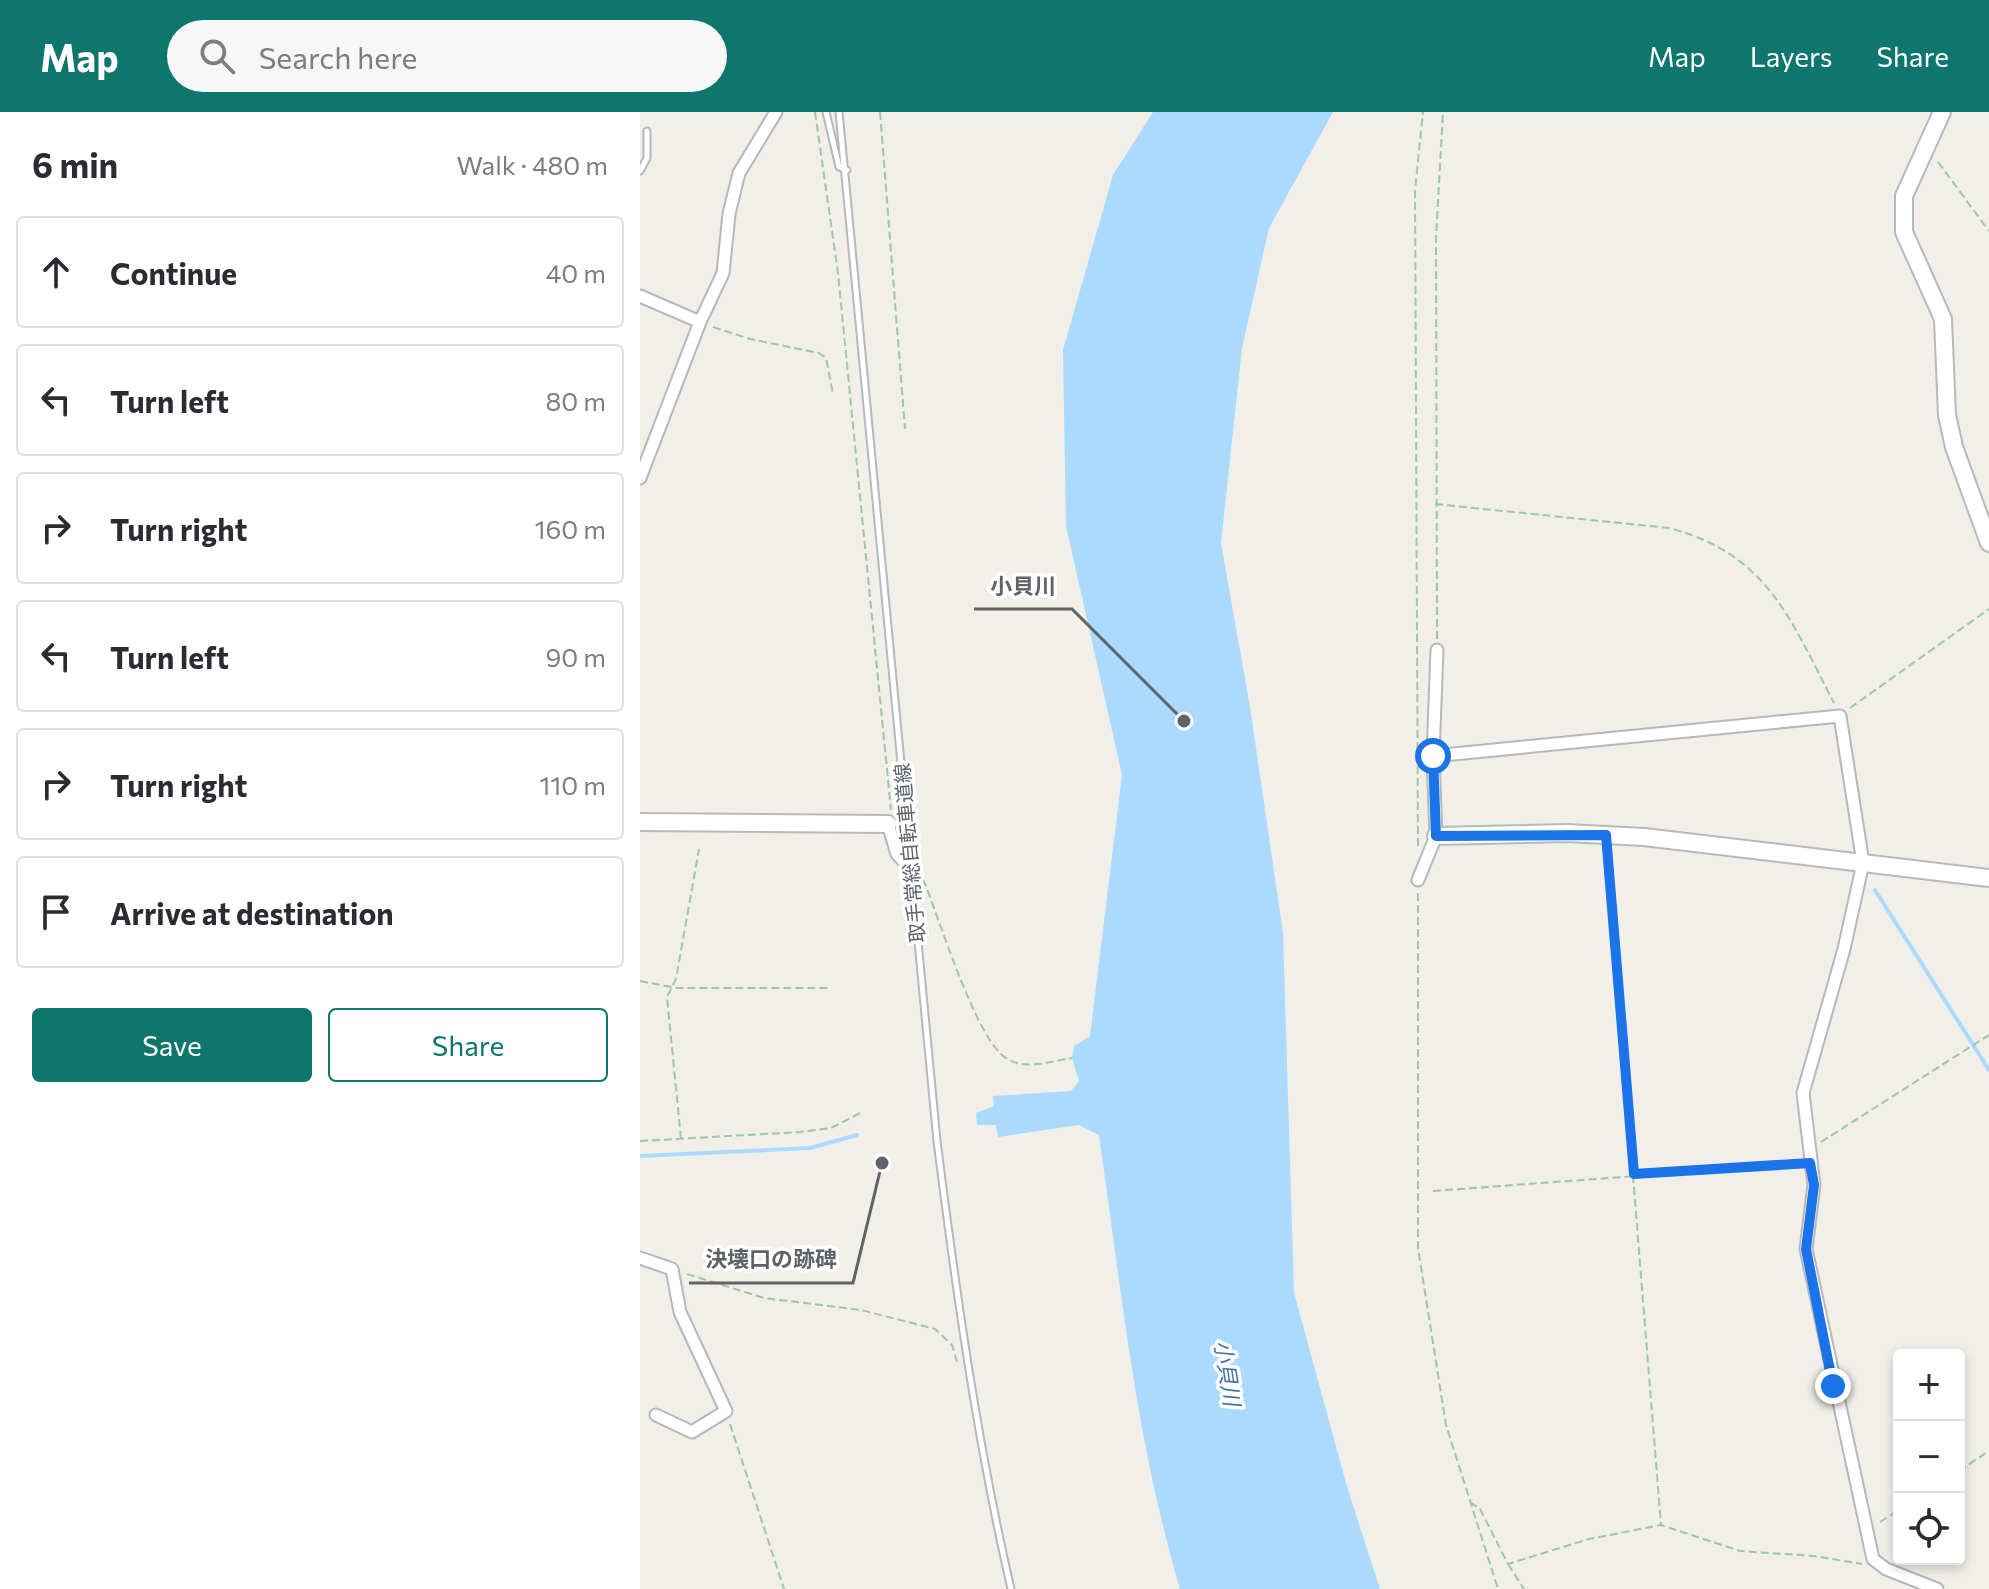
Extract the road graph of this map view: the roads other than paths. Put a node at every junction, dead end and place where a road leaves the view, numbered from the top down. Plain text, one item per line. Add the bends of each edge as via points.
1 (776, 112) edge
2 (826, 112) edge
3 (839, 112) edge
4 (1942, 112) edge
5 (647, 131) dead end
6 (847, 170) junction
7 (640, 171) edge
8 (640, 296) edge
9 (700, 322) junction
10 (640, 478) edge
11 (1989, 543) edge
12 (1437, 650) road end
13 (1433, 756) junction
14 (640, 822) edge
15 (888, 824) joint
16 (1436, 836) junction
17 (1863, 863) junction
18 (910, 868) junction
19 (1989, 878) edge
20 (1418, 880) dead end
21 (640, 1258) edge
22 (656, 1415) dead end
23 (1011, 1589) edge
24 (1937, 1589) edge

1 - 9 street via 739,173 723,273
2 - 6 lane via 839,167
3 - 6 lane, 取手常総自転車道線
4 - 11 street via 1904,196 1904,232 1943,319 1947,415
5 - 7 lane via 647,158
6 - 18 lane, 取手常総自転車道線
8 - 9 street
9 - 10 street
12 - 13 street
13 - 16 street
13 - 17 street via 1840,716
14 - 15 street
15 - 18 street via 897,854
16 - 17 street via 1606,835
16 - 20 street
17 - 19 street
17 - 24 street via 1803,1093 1814,1185 1806,1249 1873,1559
18 - 23 lane, 取手常総自転車道線 via 954,1277 997,1535
21 - 22 street via 672,1269 680,1312 726,1411 692,1432

